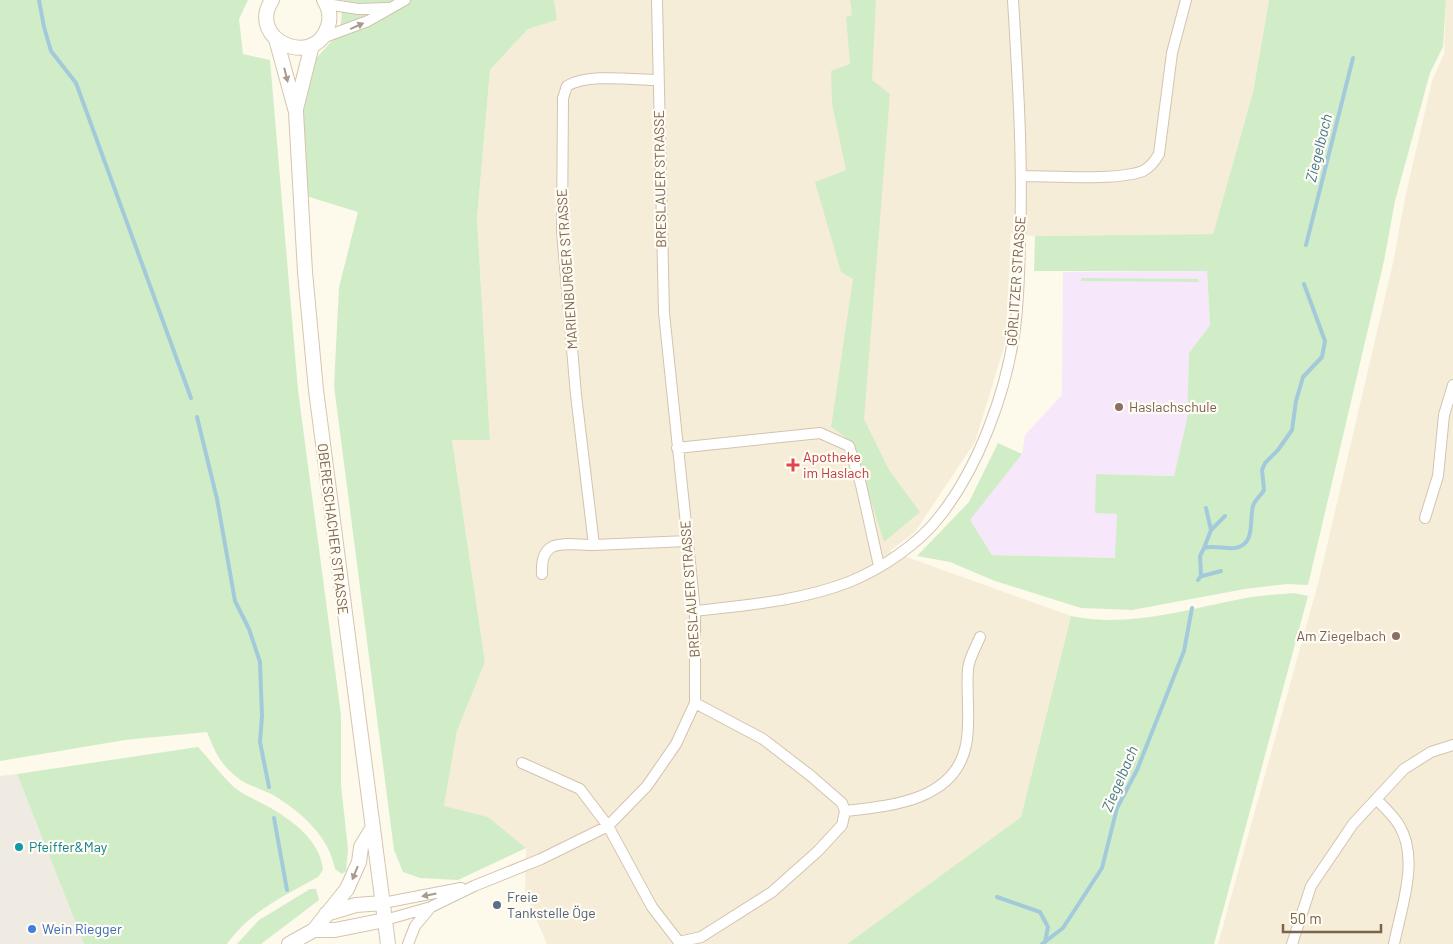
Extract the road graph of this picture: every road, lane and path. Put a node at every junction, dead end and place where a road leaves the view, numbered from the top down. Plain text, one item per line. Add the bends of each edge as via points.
1 (272, 0) edge
2 (405, 0) edge
3 (657, 0) edge
4 (1013, 0) edge
5 (1186, 0) edge
6 (326, 2) edge
7 (388, 8) junction
8 (276, 39) junction
9 (317, 41) junction
10 (658, 80) junction
11 (296, 112) junction
12 (1022, 176) junction
13 (1453, 385) edge
14 (677, 448) junction
15 (1424, 518) dead end
16 (688, 541) junction
17 (594, 545) junction
18 (879, 566) junction
19 (542, 574) dead end
20 (695, 611) junction
21 (980, 637) dead end
22 (695, 702) junction
23 (1453, 745) edge
24 (522, 762) dead end
25 (1376, 799) junction
26 (845, 811) junction
27 (608, 826) junction
28 (372, 829) junction
29 (474, 886) junction
30 (383, 903) junction
31 (431, 907) junction
32 (326, 914) junction
33 (385, 920) junction
34 (314, 930) junction
35 (289, 944) edge
36 (388, 944) edge
37 (408, 944) edge
38 (1292, 944) edge
39 (1394, 944) edge

1 - 8 main road, OBERESCHACHER STRASSE via 267,18
2 - 7 street
3 - 10 street, BRESLAUER STRASSE
4 - 12 street, GÖRLITZER STRASSE
5 - 12 street via 1172,53 1154,164 1122,175
6 - 7 street via 358,9
6 - 9 main road, OBERESCHACHER STRASSE via 329,22
9 -> 7 street via 368,21
8 - 9 main road via 293,48
8 -> 11 main road, OBERESCHACHER STRASSE
9 - 11 main road, OBERESCHACHER STRASSE
10 - 14 street, BRESLAUER STRASSE via 664,313
10 - 17 street, MARIENBURGER STRASSE via 574,82 567,86 563,98 562,231 576,395
11 - 28 main road, OBERESCHACHER STRASSE via 304,263 316,390
12 - 18 street, GÖRLITZER STRASSE via 1014,333 993,414 972,467 940,516 915,540
13 - 15 street via 1444,415 1438,476
14 - 16 street, BRESLAUER STRASSE
14 - 18 street via 820,433 849,446
16 - 17 street
16 - 20 street, BRESLAUER STRASSE
17 - 19 street via 546,549 541,558
18 - 20 street, GÖRLITZER STRASSE via 850,581 812,594
20 - 22 street, BRESLAUER STRASSE
21 - 26 street via 968,667 966,746 957,768 944,784 922,796
22 - 26 street via 763,739 842,803
22 - 27 street, BRESLAUER STRASSE via 676,744 647,786
23 - 25 street via 1431,752 1404,769
24 - 27 street via 580,789
25 - 38 street via 1353,824 1311,886
25 - 39 street via 1400,827 1407,848 1407,877
26 - 27 street via 842,825 818,852 772,892 701,937 679,942 652,906
27 - 29 street, BRESLAUER STRASSE via 541,860
28 - 30 main road, OBERESCHACHER STRASSE
28 -> 32 main road via 361,847 354,877
29 -> 30 street, BRESLAUER STRASSE
29 - 31 street, BRESLAUER STRASSE
30 - 32 main road via 356,905
30 - 33 main road, OBERESCHACHER STRASSE
31 - 33 street, BRESLAUER STRASSE
31 - 37 street via 415,926
32 - 34 main road
33 - 34 main road via 335,930
33 - 36 main road, OBERESCHACHER STRASSE
34 - 35 main road

